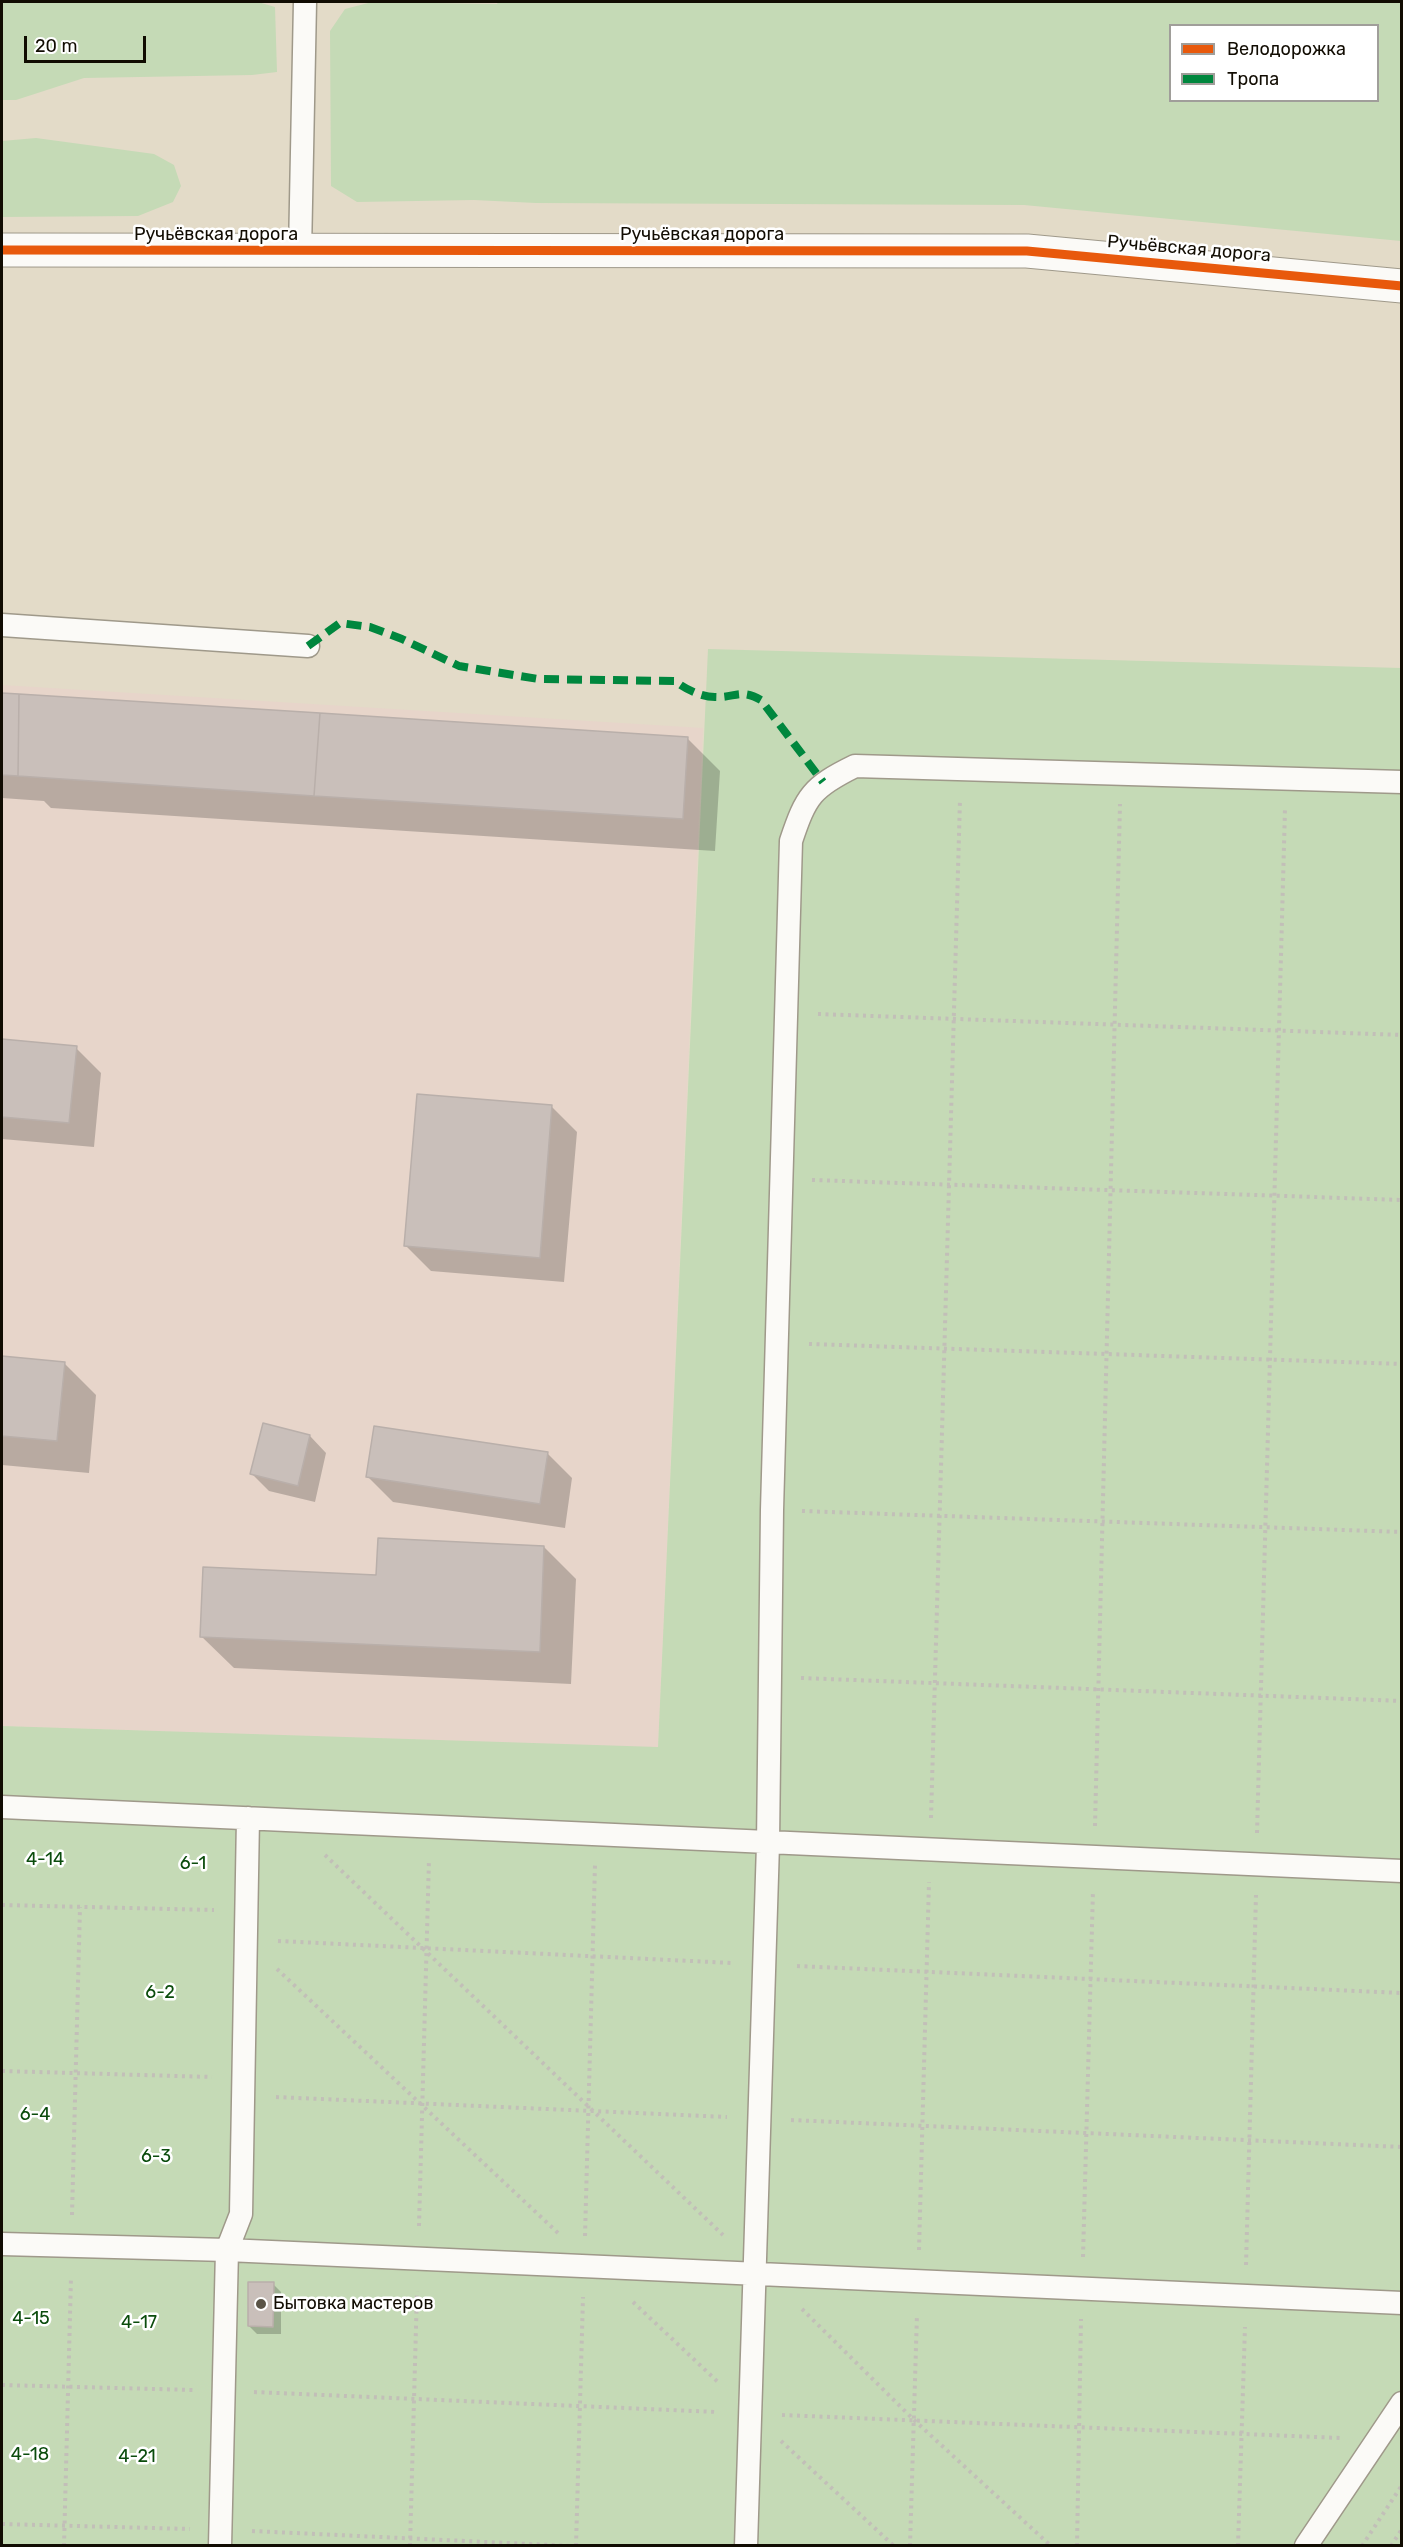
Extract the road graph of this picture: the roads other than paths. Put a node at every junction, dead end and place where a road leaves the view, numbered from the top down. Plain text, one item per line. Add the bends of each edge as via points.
1 (304, 2) edge
2 (2, 250) edge
3 (300, 252) junction
4 (1401, 286) edge
5 (2, 625) edge
6 (308, 646) dead end
7 (1401, 782) edge
8 (2, 1807) edge
9 (248, 1818) junction
10 (768, 1844) junction
11 (1401, 1871) edge
12 (2, 2244) edge
13 (227, 2250) junction
14 (756, 2274) junction
15 (1401, 2303) edge
16 (1401, 2403) edge
17 (220, 2537) edge
18 (746, 2546) edge
19 (1306, 2546) edge

1 - 3 lane
2 - 3 street, Ручьёвская дорога
3 - 4 street, Ручьёвская дорога via 1027,251
5 - 6 lane
7 - 10 lane via 855,766 823,782 802,808 791,841 772,1510
8 - 9 lane
9 - 10 lane
9 - 13 lane via 241,2214
10 - 11 lane
10 - 14 lane
12 - 13 lane
13 - 14 lane
13 - 17 lane
14 - 15 lane
14 - 18 lane
16 - 19 lane

